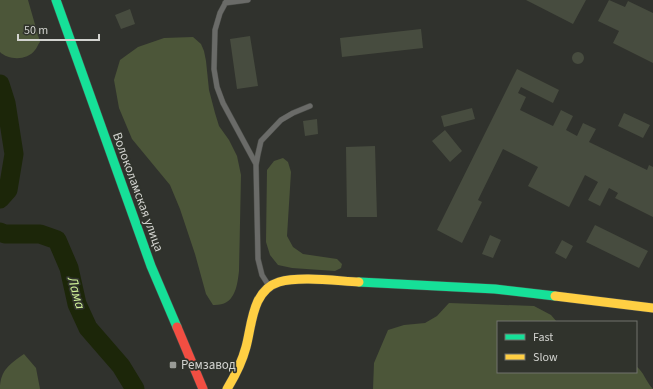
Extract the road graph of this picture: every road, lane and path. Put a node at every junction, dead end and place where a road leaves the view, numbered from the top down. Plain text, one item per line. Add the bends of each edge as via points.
1 (56, 0) edge
2 (248, 0) edge
3 (226, 2) edge
4 (310, 106) dead end
5 (256, 165) junction
6 (269, 286) junction
7 (653, 308) edge
8 (203, 389) edge
9 (227, 389) edge

1 - 8 street, Волоколамская улица via 151,266
2 - 3 lane
3 - 5 lane via 215,30 214,69 217,87
4 - 5 lane via 281,120 261,141
5 - 6 lane via 258,259 262,275
6 - 7 street via 282,281 311,280 495,289
6 - 9 street via 256,306 246,347

